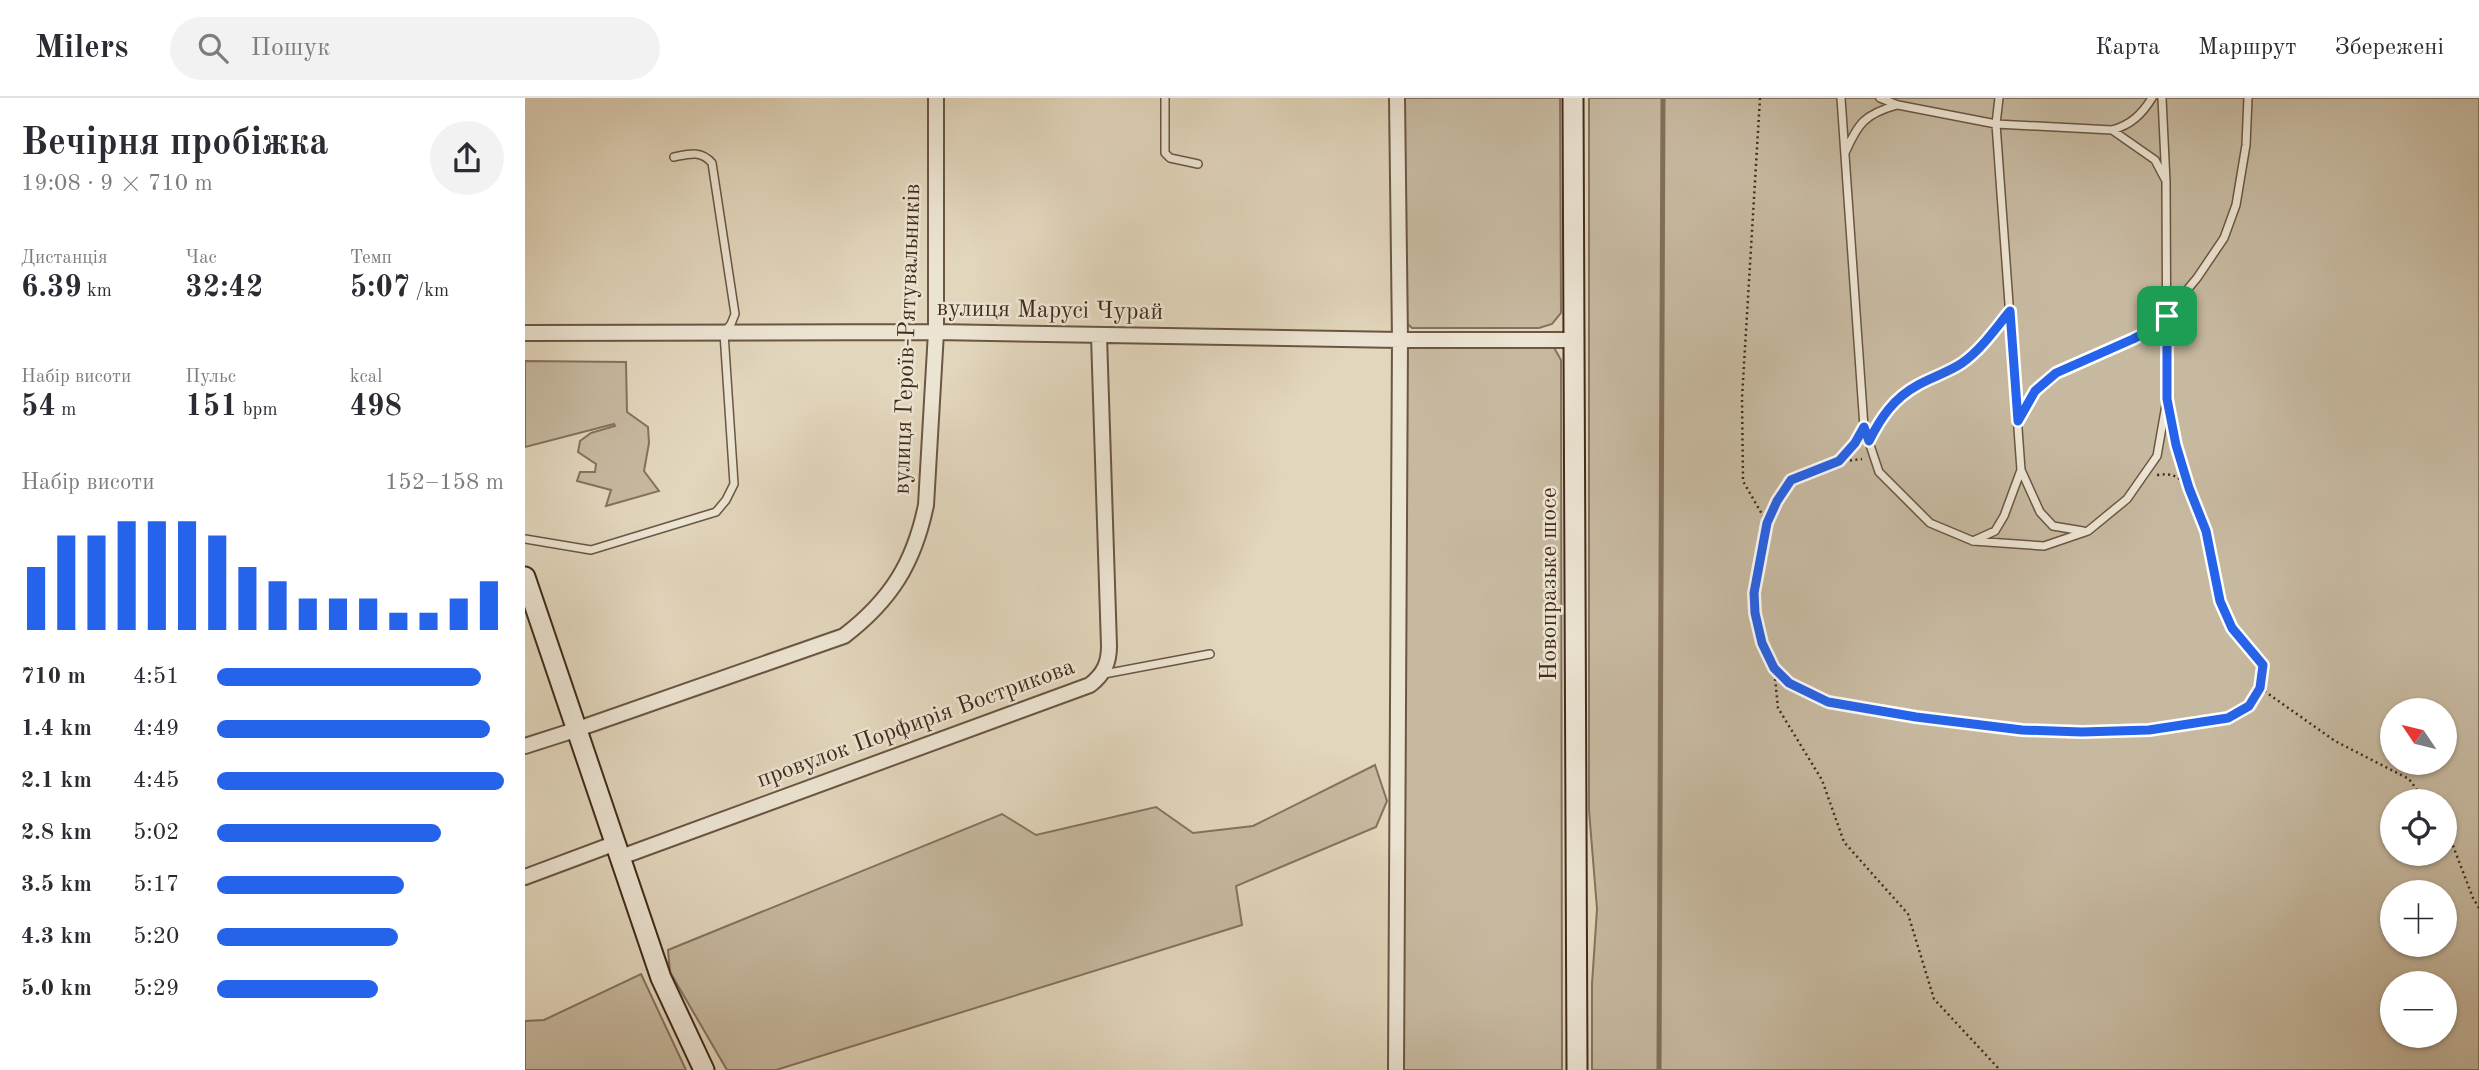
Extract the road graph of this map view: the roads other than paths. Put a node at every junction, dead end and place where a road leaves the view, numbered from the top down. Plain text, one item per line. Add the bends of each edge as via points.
1 (936, 98) edge
2 (1165, 98) edge
3 (1397, 98) edge
4 (1573, 98) edge
5 (1841, 98) edge
6 (1879, 98) edge
7 (1999, 98) edge
8 (2152, 98) edge
9 (2162, 98) edge
10 (2248, 98) edge
11 (1898, 105) junction
12 (1996, 124) junction
13 (2112, 130) junction
14 (1844, 154) junction
15 (674, 157) dead end
16 (1198, 164) dead end
17 (2167, 183) junction
18 (2010, 311) junction
19 (2167, 316) junction
20 (936, 332) junction
21 (525, 333) edge
22 (724, 333) junction
23 (1099, 335) junction
24 (1400, 340) junction
25 (1574, 341) junction
26 (2018, 421) junction
27 (1869, 441) junction
28 (2021, 470) junction
29 (2088, 531) junction
30 (525, 539) edge
31 (1973, 541) junction
32 (525, 577) edge
33 (1210, 654) dead end
34 (1101, 674) junction
35 (575, 730) junction
36 (525, 746) edge
37 (618, 850) junction
38 (525, 877) edge
39 (704, 1070) edge
40 (1395, 1070) edge
41 (1577, 1070) edge

1 - 20 street, вулиця Героїв-Рятувальників
2 - 16 lane via 1165,153
3 - 24 street
4 - 25 main road, Новопразьке шосе
5 - 14 lane
6 - 11 lane
7 - 12 lane
8 - 13 lane via 2126,126
9 - 17 lane
10 - 19 lane via 2236,205 2224,238
11 - 12 lane
11 - 14 lane via 1861,122
12 - 13 lane
12 - 18 lane
13 - 17 lane via 2155,160
14 - 27 lane via 1864,427
15 - 22 lane via 696,153 712,163 735,314
17 - 19 lane
18 - 26 lane
18 - 27 lane via 1962,363 1899,398 1882,415
19 - 26 lane via 2133,339 2056,373 2035,391
19 - 29 lane via 2167,399 2157,456 2127,499
20 - 22 street, вулиця Марусі Чурай
20 - 23 street, вулиця Марусі Чурай
20 - 35 street, вулиця Героїв-Рятувальників via 921,531 912,556 884,601 845,636
21 - 22 street, вулиця Марусі Чурай
22 - 30 lane via 734,484 716,512 591,550
23 - 24 street, вулиця Марусі Чурай
23 - 34 street, провулок Порфирія Вострикова via 1109,646
24 - 25 street, вулиця Марусі Чурай
24 - 40 street
25 - 41 main road, Новопразьке шосе
26 - 28 lane
27 - 31 lane via 1879,472 1930,523
28 - 29 lane via 2040,512 2053,526
28 - 31 lane via 1995,531
29 - 31 lane via 2043,546
32 - 35 main road
33 - 34 lane
34 - 37 street, провулок Порфирія Вострикова via 1090,685
35 - 36 street, вулиця Героїв-Рятувальників
35 - 37 main road
37 - 38 street, провулок Порфирія Вострикова
37 - 39 main road via 661,978

